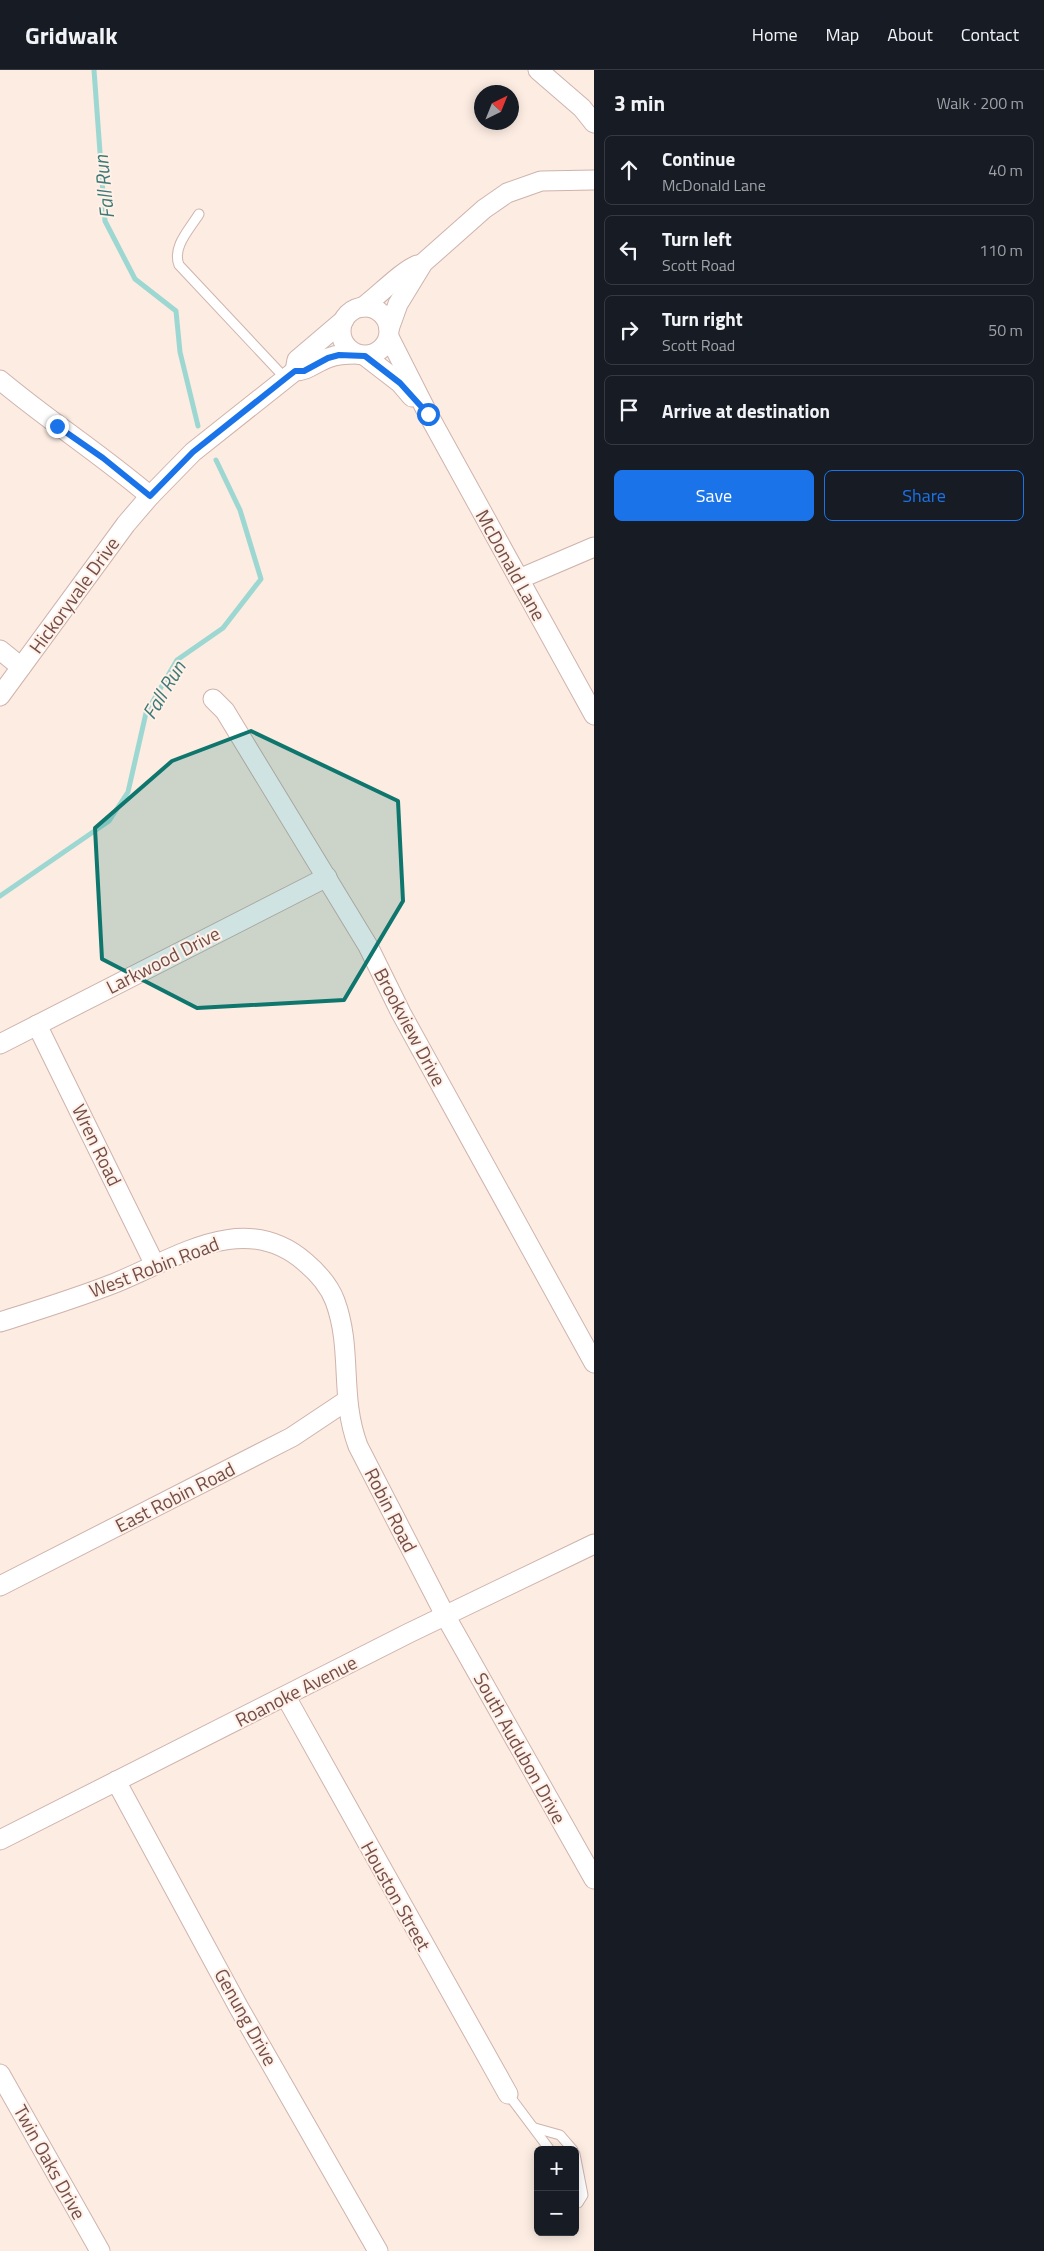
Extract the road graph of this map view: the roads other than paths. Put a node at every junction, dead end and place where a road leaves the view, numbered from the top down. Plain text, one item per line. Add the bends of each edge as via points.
1 (538, 70) edge
2 (594, 123) edge
3 (594, 180) edge
4 (199, 214) dead end
5 (423, 263) junction
6 (363, 307) junction
7 (344, 320) junction
8 (389, 333) junction
9 (361, 355) junction
10 (290, 375) junction
11 (0, 380) edge
12 (428, 414) junction
13 (150, 496) junction
14 (594, 547) edge
15 (519, 580) junction
16 (0, 650) edge
17 (21, 667) junction
18 (0, 696) edge
19 (213, 699) dead end
20 (594, 715) edge
21 (327, 876) junction
22 (37, 1025) junction
23 (0, 1044) edge
24 (156, 1265) junction
25 (0, 1322) edge
26 (594, 1363) edge
27 (346, 1401) junction
28 (594, 1544) edge
29 (0, 1586) edge
30 (446, 1617) junction
31 (286, 1697) junction
32 (116, 1781) junction
33 (0, 1840) edge
34 (594, 1879) edge
35 (0, 2074) edge
36 (508, 2094) joint
37 (535, 2128) junction
38 (547, 2146) edge
39 (570, 2146) edge
40 (579, 2174) edge
41 (579, 2201) edge
42 (100, 2251) edge
43 (378, 2251) edge

1 - 2 street via 582,108
3 - 5 street via 541,181 506,193 484,208
4 - 10 lane via 179,246 178,266
5 - 6 street via 410,268
5 - 8 street via 398,304
6 - 7 street via 349,313
6 - 8 street via 384,315
7 - 9 street via 341,328 344,344
7 - 10 street via 297,360
8 - 9 street via 380,350
8 - 12 street, McDonald Lane
9 - 10 street via 328,358
9 - 12 street, McDonald Lane via 400,383
10 - 13 street, Hickoryvale Drive via 193,452
11 - 13 street
12 - 15 street, McDonald Lane
13 - 17 street, Hickoryvale Drive
14 - 15 street
15 - 20 street, McDonald Lane
16 - 17 street
17 - 18 street, Hickoryvale Drive
19 - 21 street, Brookview Drive via 225,711
21 - 22 street, Larkwood Drive
21 - 26 street, Brookview Drive
22 - 23 street, Larkwood Drive
22 - 24 street, Wren Road
24 - 25 street, West Robin Road via 82,1295
24 - 27 street, West Robin Road via 226,1239 262,1240 297,1256 325,1282 334,1299 344,1332
27 - 29 street, East Robin Road via 292,1437
27 - 30 street, Robin Road via 358,1446
28 - 30 street, Roanoke Avenue
30 - 31 street, Roanoke Avenue
30 - 34 street, South Audubon Drive
31 - 32 street, Roanoke Avenue
31 - 36 street, Houston Street
32 - 33 street, Roanoke Avenue
32 - 43 street, Genung Drive via 239,2008
35 - 42 street, Twin Oaks Drive
36 - 37 lane
37 - 38 lane
37 - 39 lane via 560,2134
40 - 41 lane via 583,2195

